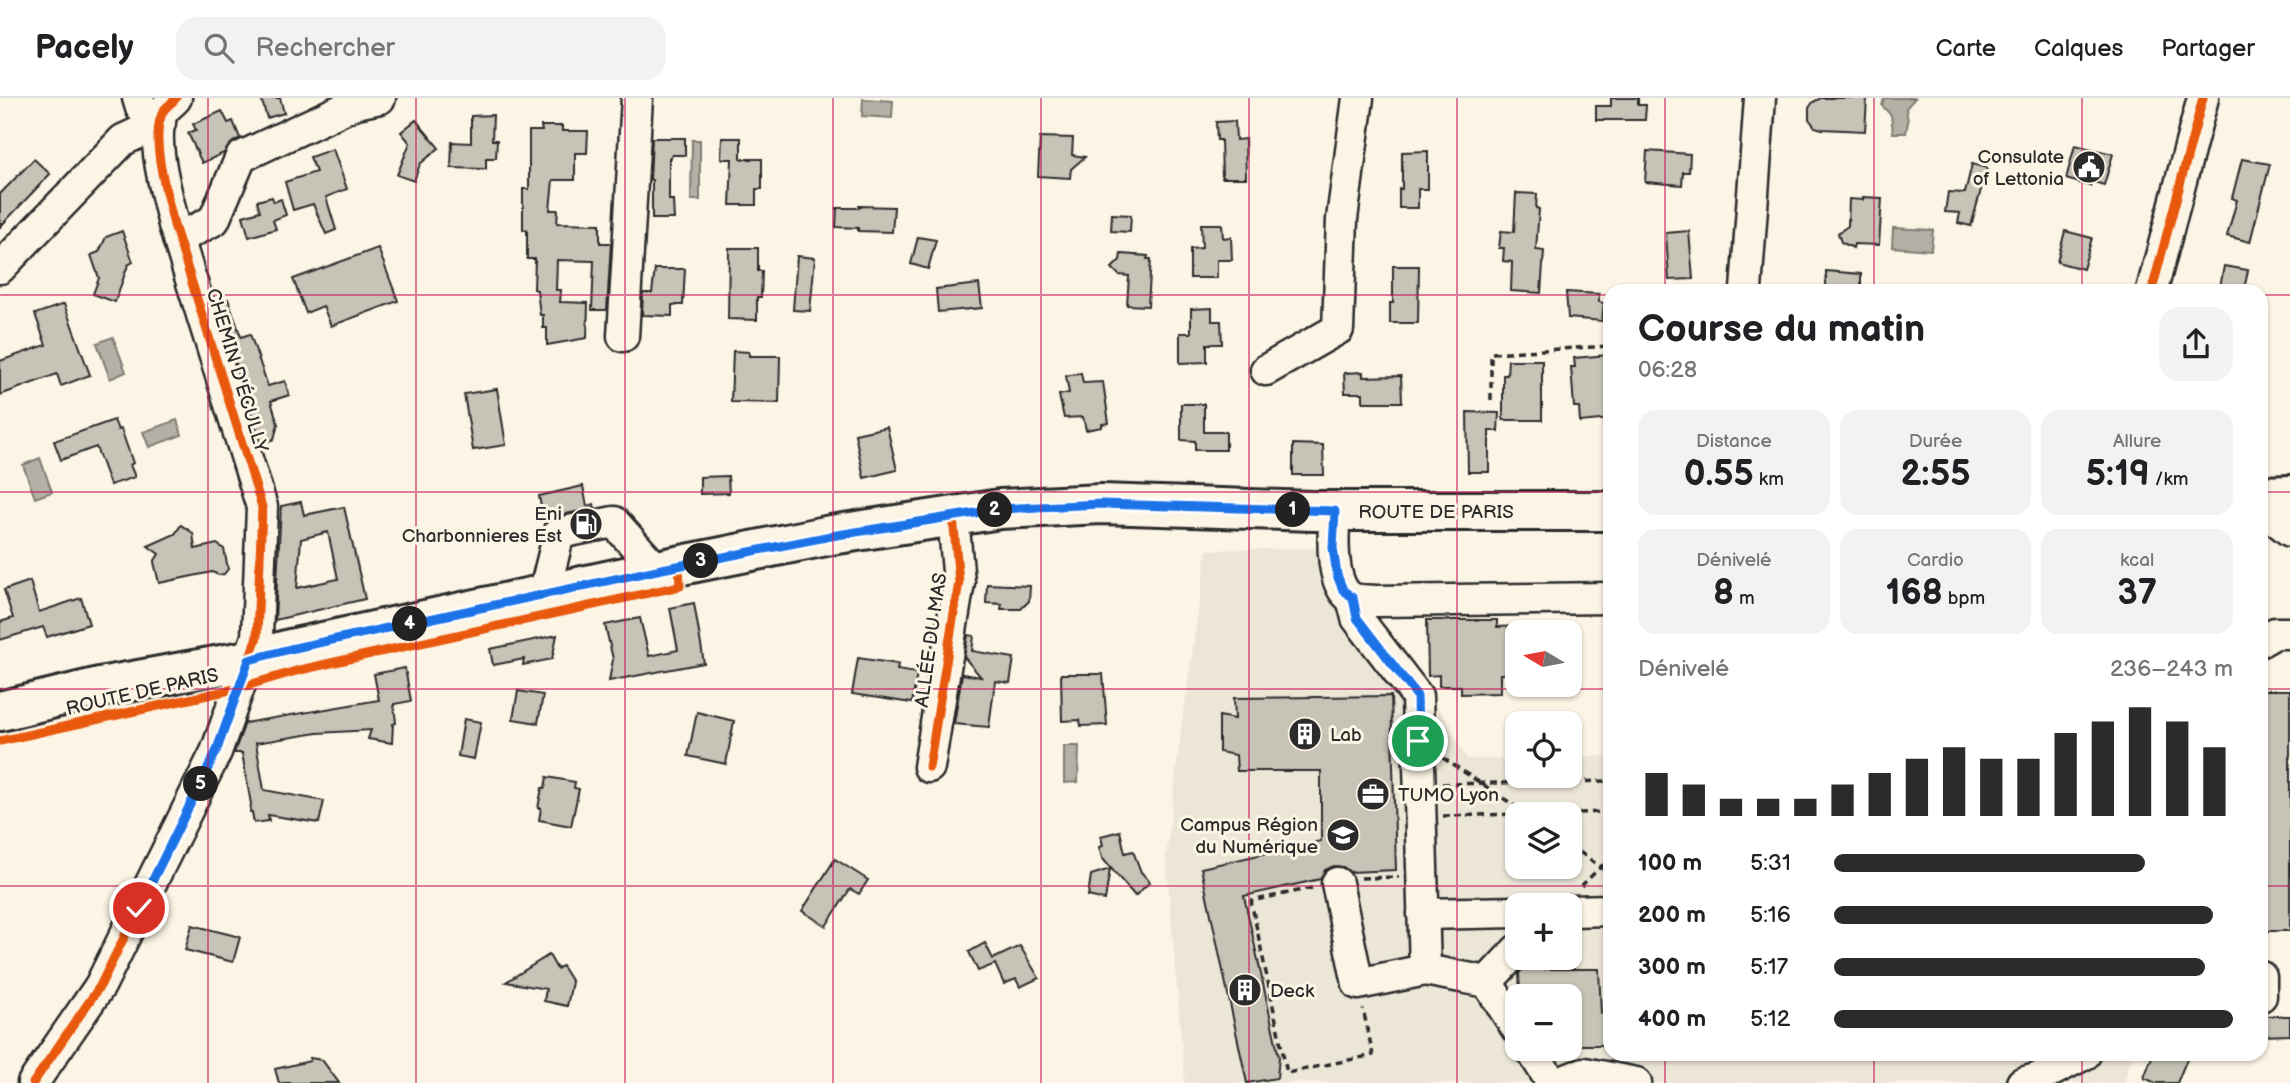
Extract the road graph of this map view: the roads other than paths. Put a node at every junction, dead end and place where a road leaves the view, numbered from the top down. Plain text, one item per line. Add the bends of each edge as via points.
1 (176, 98) edge
2 (380, 98) edge
3 (636, 98) edge
4 (1358, 98) edge
5 (1760, 98) edge
6 (2203, 98) edge
7 (145, 112) edge
8 (176, 232) junction
9 (0, 268) edge
10 (1746, 284) edge
11 (2154, 284) edge
12 (623, 336) dead end
13 (1266, 370) dead end
14 (2290, 495) edge
15 (2268, 496) edge
16 (1335, 511) junction
17 (1603, 511) edge
18 (2268, 514) edge
19 (953, 517) junction
20 (2290, 531) edge
21 (657, 570) junction
22 (544, 594) junction
23 (1353, 598) junction
24 (1603, 598) edge
25 (2290, 632) edge
26 (2268, 637) edge
27 (249, 660) junction
28 (0, 711) edge
29 (929, 767) dead end
30 (1337, 883) road end
31 (1582, 901) edge
32 (1603, 908) edge
33 (1505, 912) edge
34 (1423, 914) junction
35 (1505, 963) edge
36 (1425, 970) junction
37 (1487, 982) junction
38 (1505, 1010) edge
39 (1538, 1061) edge
40 (2072, 1061) edge
41 (2032, 1082) edge
42 (33, 1083) edge
43 (1552, 1083) edge
44 (1559, 1083) edge
45 (1636, 1083) edge

1 - 7 street via 164,110
2 - 8 street via 356,103 241,157 214,220
3 - 12 street
4 - 13 street via 1342,219 1338,329
5 - 10 street
6 - 11 street
7 - 8 street, CHEMIN D'ÉCULLY via 160,153
7 - 9 street
8 - 27 street, CHEMIN D'ÉCULLY via 262,507 257,637
14 - 15 main road
16 - 17 main road, ROUTE DE PARIS
16 - 19 main road, ROUTE DE PARIS via 1101,504 1000,509
16 - 23 street via 1337,575 1343,590
18 - 20 street
19 - 21 main road, ROUTE DE PARIS
19 - 29 street, ALLÉE DU MAS via 959,582
21 - 22 main road, ROUTE DE PARIS
21 - 22 street via 614,522 559,533
22 - 27 main road, ROUTE DE PARIS
23 - 24 street
23 - 34 street via 1357,618 1417,696
25 - 26 street
27 - 28 main road, ROUTE DE PARIS
27 - 42 street, CHEMIN D'ÉCULLY via 216,752 100,986
30 - 36 street via 1358,984
31 - 32 street
33 - 34 street
34 - 36 street
35 - 37 street
36 - 37 street
37 - 38 street
39 - 43 street
40 - 41 street
44 - 45 street via 1584,1073

